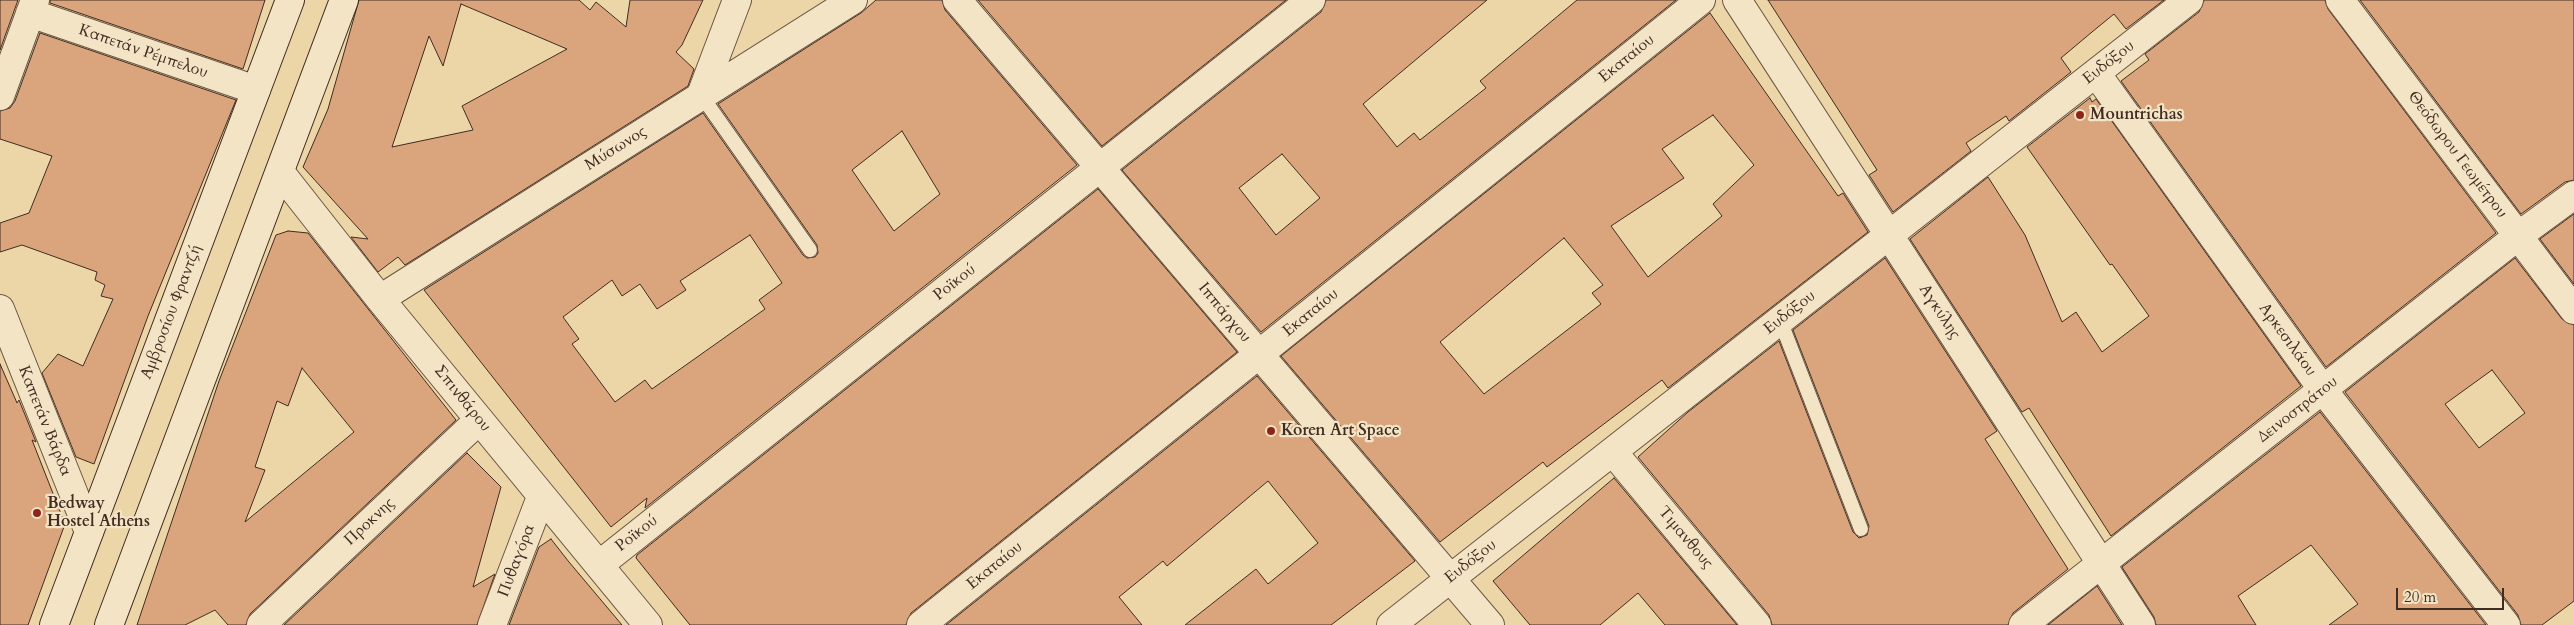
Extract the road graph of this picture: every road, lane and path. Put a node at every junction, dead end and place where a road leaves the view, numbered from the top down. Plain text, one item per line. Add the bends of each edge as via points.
1 (290, 0) edge
2 (344, 0) edge
3 (737, 0) edge
4 (853, 0) edge
5 (957, 0) edge
6 (1310, 0) edge
7 (1701, 0) edge
8 (1737, 0) edge
9 (2189, 0) edge
10 (2340, 0) edge
11 (33, 7) edge
12 (2096, 73) junction
13 (256, 90) junction
14 (0, 96) edge
15 (701, 96) junction
16 (1100, 167) junction
17 (280, 172) junction
18 (2574, 195) edge
19 (1889, 235) junction
20 (2518, 236) junction
21 (810, 250) dead end
22 (380, 299) junction
23 (0, 309) edge
24 (2574, 310) edge
25 (1780, 320) junction
26 (7, 347) edge
27 (1259, 354) junction
28 (2323, 390) junction
29 (479, 420) junction
30 (1613, 452) junction
31 (541, 497) junction
32 (1861, 529) dead end
33 (89, 532) junction
34 (599, 565) junction
35 (2102, 565) junction
36 (1450, 579) junction
37 (54, 625) edge
38 (109, 625) edge
39 (261, 625) edge
40 (492, 625) edge
41 (648, 625) edge
42 (921, 625) edge
43 (1391, 625) edge
44 (1490, 625) edge
45 (1757, 625) edge
46 (2023, 625) edge
47 (2141, 625) edge
48 (2506, 625) edge

1 - 13 street, Αμβροσίου Φραντζή
2 - 17 street
3 - 15 street
4 - 15 street, Μύσωνος
5 - 16 street, Ιππάρχου
6 - 16 street, Ροϊκού
7 - 27 street, Εκαταίου
8 - 19 street, Αγκύλης
9 - 12 street, Ευδόξου
10 - 20 street, Θεόδωρου Γεωμέτρου
11 - 13 street, Καπετάν Ρέμπελου
11 - 14 street
12 - 19 street, Ευδόξου
12 - 28 street, Αρκεσιλάου
13 - 33 street, Αμβροσίου Φραντζή
15 - 21 lane
15 - 22 street, Μύσωνος
16 - 27 street, Ιππάρχου
16 - 34 street, Ροϊκού
17 - 22 street, Σπινθάρου
17 - 38 street
18 - 20 street, Δεινοστράτου
19 - 25 street, Ευδόξου
19 - 35 street, Αγκύλης
20 - 24 street, Θεόδωρου Γεωμέτρου
20 - 28 street, Δεινοστράτου
22 - 29 street, Σπινθάρου
23 - 26 street, Καπετάν Βάρδα
25 - 30 street, Ευδόξου
25 - 32 lane
26 - 33 street, Καπετάν Βάρδα
27 - 36 street, Ιππάρχου
27 - 42 street, Εκαταίου
28 - 35 street, Δεινοστράτου
28 - 48 street, Αρκεσιλάου
29 - 31 street, Σπινθάρου
29 - 39 street, Προκνης
30 - 36 street, Ευδόξου
30 - 45 street, Τιμανθους
31 - 34 street, Σπινθάρου
31 - 40 street, Πυθαγόρα
33 - 37 street, Αμβροσίου Φραντζή
34 - 41 street, Σπινθάρου
35 - 46 street, Δεινοστράτου
35 - 47 street, Αγκύλης
36 - 43 street, Ευδόξου
36 - 44 street, Ιππάρχου

